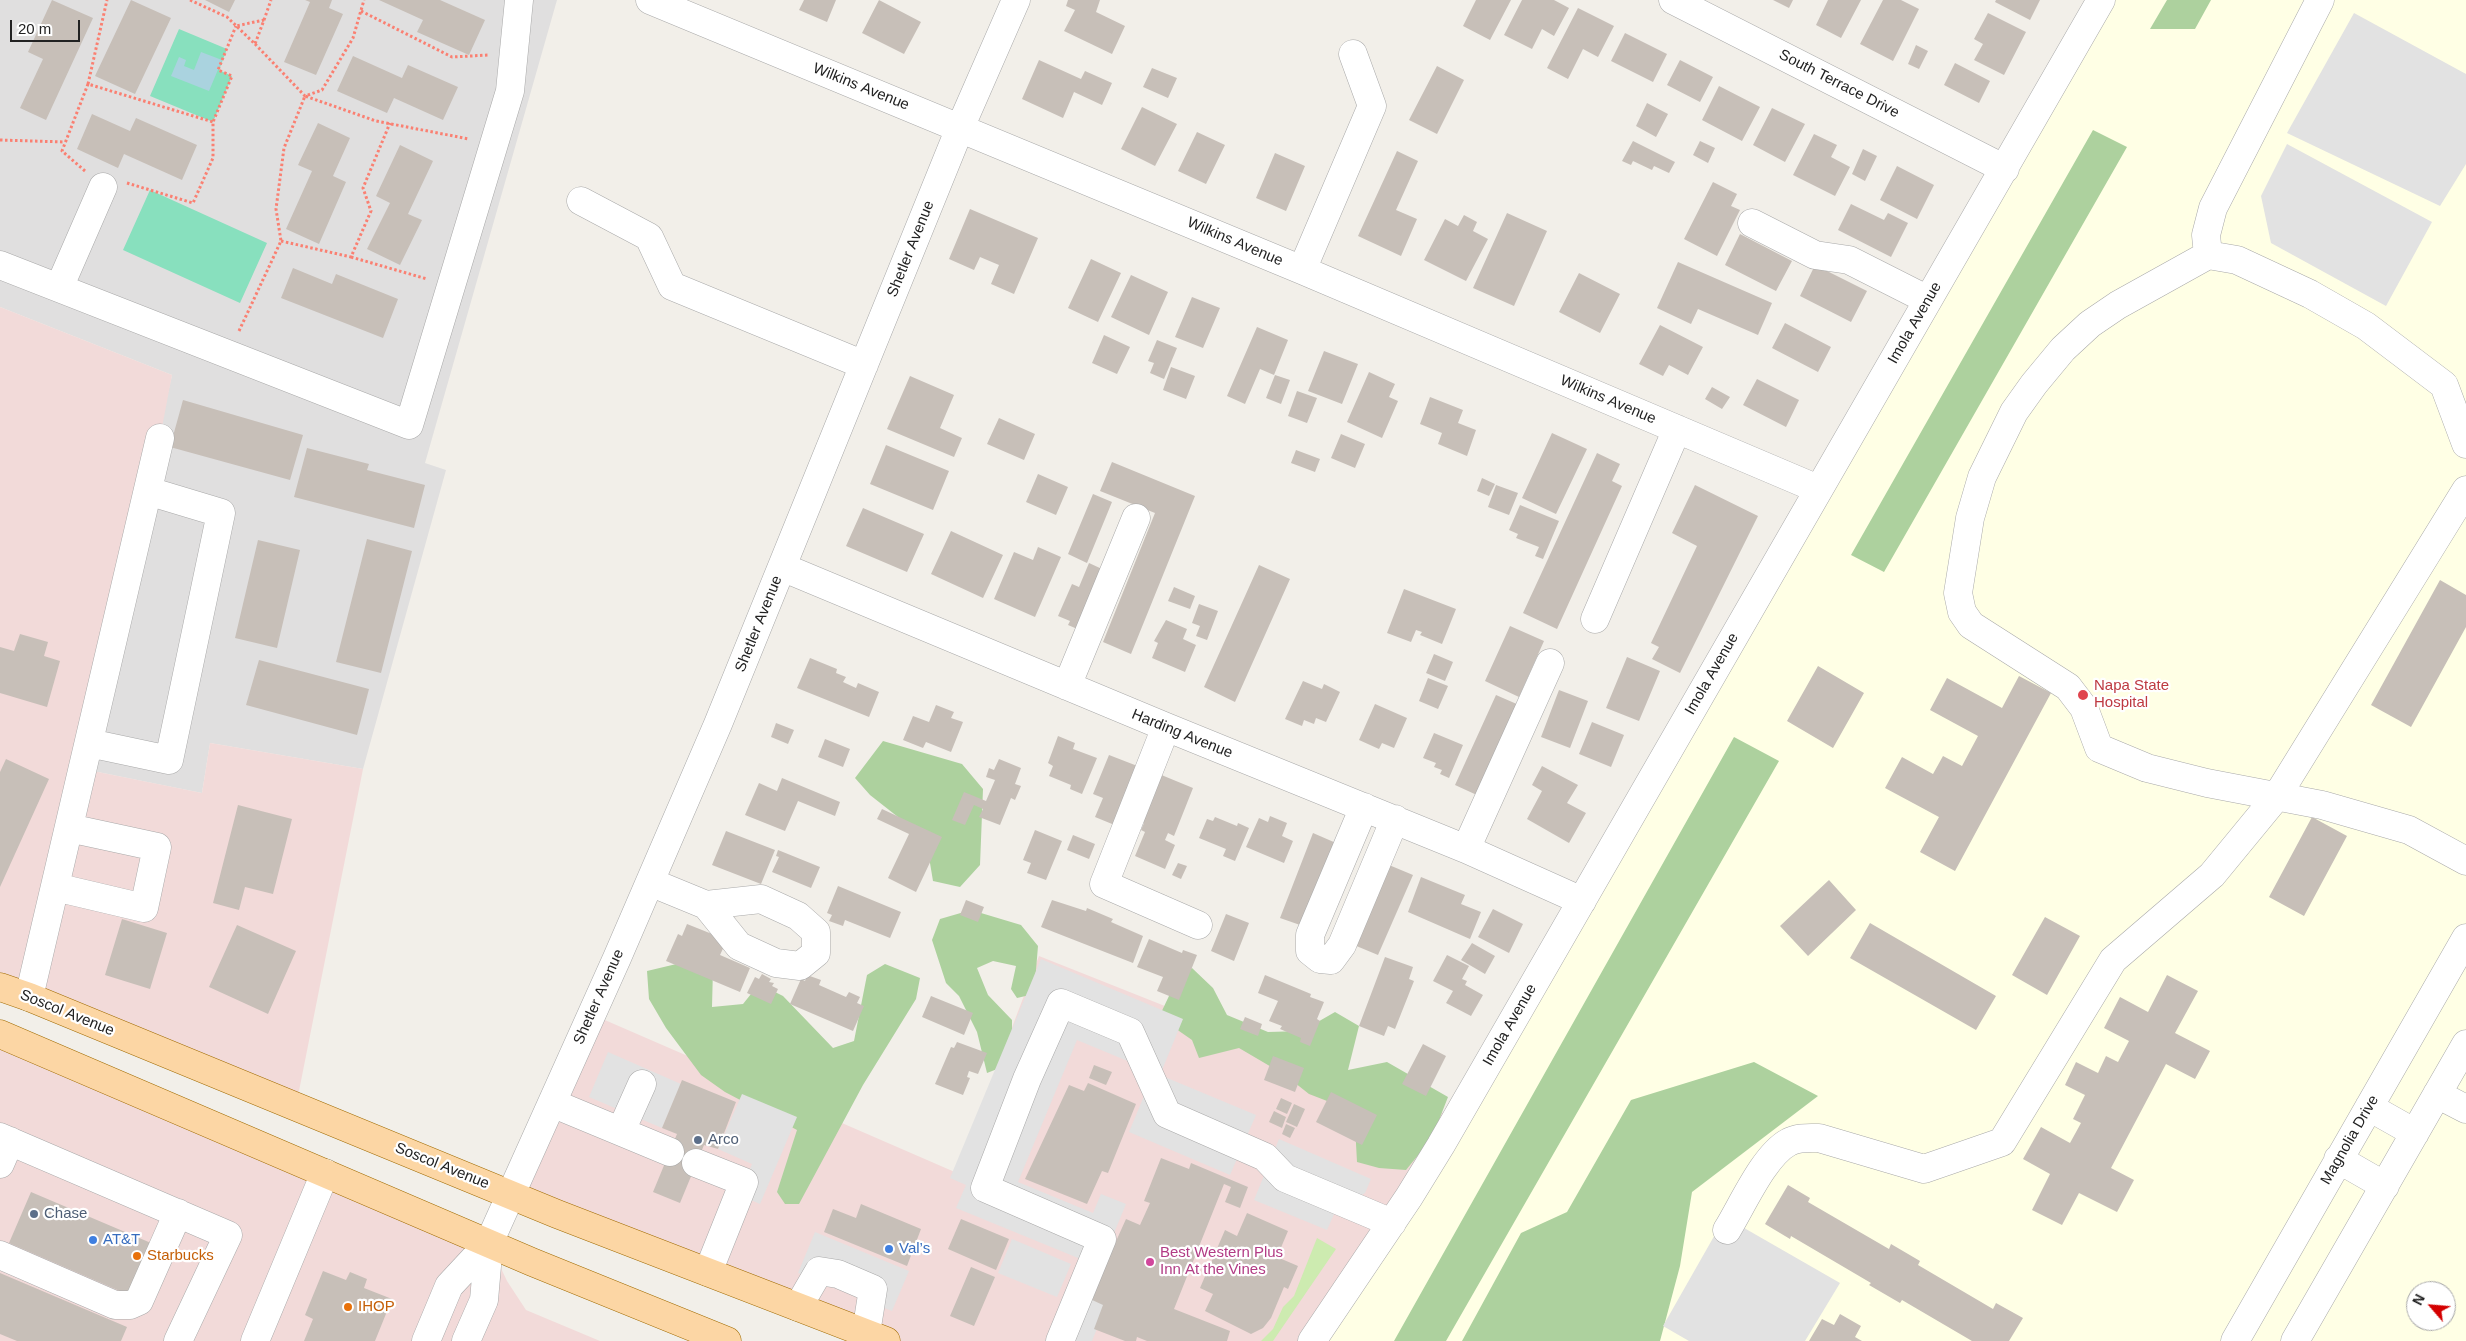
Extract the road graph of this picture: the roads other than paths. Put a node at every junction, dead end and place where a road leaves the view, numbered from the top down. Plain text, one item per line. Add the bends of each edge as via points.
1 (519, 0) edge
2 (650, 0) edge
3 (1016, 0) edge
4 (1673, 0) edge
5 (2102, 0) edge
6 (2320, 0) edge
7 (1353, 54) dead end
8 (960, 128) junction
9 (2005, 169) junction
10 (103, 187) road end
11 (581, 201) dead end
12 (1752, 223) dead end
13 (2208, 255) junction
14 (0, 264) edge
15 (1302, 270) junction
16 (59, 288) junction
17 (1928, 300) junction
18 (864, 365) junction
19 (1677, 429) junction
20 (160, 438) dead end
21 (2466, 444) edge
22 (1818, 489) junction
23 (2466, 490) edge
24 (148, 491) junction
25 (1136, 518) dead end
26 (782, 567) junction
27 (1595, 619) dead end
28 (1550, 662) dead end
29 (1067, 686) junction
30 (1166, 727) junction
31 (89, 743) junction
32 (2277, 796) junction
33 (1364, 807) junction
34 (1395, 819) junction
35 (69, 828) junction
36 (1466, 849) junction
37 (2466, 861) edge
38 (650, 882) junction
39 (54, 887) junction
40 (1582, 901) junction
41 (706, 905) dead end
42 (1198, 925) dead end
43 (2466, 938) edge
44 (0, 987) edge
45 (29, 997) junction
46 (0, 1034) edge
47 (2466, 1044) edge
48 (642, 1084) dead end
49 (2437, 1094) junction
50 (552, 1103) junction
51 (2369, 1107) junction
52 (2466, 1109) edge
53 (620, 1131) junction
54 (2415, 1133) junction
55 (3, 1147) edge
56 (670, 1152) dead end
57 (2338, 1159) junction
58 (696, 1163) dead end
59 (325, 1173) junction
60 (2385, 1186) junction
61 (510, 1194) junction
62 (178, 1213) junction
63 (1392, 1223) junction
64 (1727, 1230) dead end
65 (489, 1243) junction
66 (0, 1254) edge
67 (708, 1272) junction
68 (798, 1307) junction
69 (876, 1337) edge
70 (710, 1338) edge
71 (178, 1341) edge
72 (255, 1341) edge
73 (426, 1341) edge
74 (466, 1341) edge
75 (1060, 1341) edge
76 (1312, 1341) edge
77 (2235, 1341) edge
78 (2295, 1341) edge

1 - 16 street via 510,91 408,425
2 - 8 street, Wilkins Avenue
3 - 8 street, Shetler Avenue
4 - 9 street, South Terrace Drive
5 - 9 street, Imola Avenue
6 - 13 street via 2213,208 2206,235
7 - 15 street via 1372,106
8 - 15 street, Wilkins Avenue
8 - 18 street, Shetler Avenue
9 - 17 street, Imola Avenue
10 - 16 street
11 - 18 street via 649,236 672,286
12 - 17 street via 1814,255 1850,260
13 - 21 street via 2237,260 2310,294 2379,335 2444,386
13 - 32 street via 2090,324 2063,349 2034,384 1999,440 1982,477 1970,518 1958,593 1962,612 1971,625 2072,692 2084,708 2098,748 2147,768
14 - 16 street
15 - 19 street, Wilkins Avenue
17 - 22 street, Imola Avenue
18 - 26 street, Shetler Avenue
19 - 22 street, Wilkins Avenue
19 - 27 street
20 - 24 street
22 - 40 street, Imola Avenue
23 - 32 street
24 - 31 street
24 - 31 street via 221,513 169,760
25 - 29 street
26 - 29 street, Harding Avenue
26 - 38 street, Shetler Avenue
28 - 36 street
29 - 30 street, Harding Avenue
30 - 33 street, Harding Avenue
30 - 42 street via 1104,884
31 - 35 street
32 - 37 street via 2322,805 2409,830
32 - 64 street via 2212,875 2113,960 2002,1142 1924,1169 1819,1138 1789,1142 1768,1161
33 - 34 street, Harding Avenue
33 - 34 street via 1310,935 1310,951 1320,959 1331,960 1342,945
34 - 36 street, Harding Avenue
35 - 39 street
35 - 39 street via 156,848 144,908
36 - 40 street, Harding Avenue
38 - 41 street
38 - 50 street, Shetler Avenue
39 - 45 street
40 - 63 street, Imola Avenue via 1441,1145
43 - 51 street, Magnolia Drive
44 - 45 main road, Soscol Avenue
45 - 61 main road, Soscol Avenue
46 - 59 main road
47 - 49 street
48 - 53 street
49 - 52 street
49 - 54 street
50 - 53 street
50 - 61 street, Shetler Avenue
51 - 54 street
51 - 57 street, Magnolia Drive
53 - 56 street
54 - 60 street
55 - 62 street
57 - 60 street
57 - 77 street, Magnolia Drive
58 - 67 street via 744,1182
59 - 65 main road
59 - 72 street
60 - 78 street
61 - 65 street, Shetler Avenue
61 - 67 main road, Soscol Avenue
62 - 66 street via 139,1300 130,1305 115,1305
62 - 71 street via 228,1235
63 - 75 street via 1285,1178 1265,1157 1167,1114 1130,1032 1061,1003 985,1188 1102,1239
63 - 76 street, Imola Avenue
65 - 70 main road
65 - 73 street via 450,1286
65 - 74 street via 484,1300
67 - 68 main road, Soscol Avenue
68 - 69 main road, Soscol Avenue
68 - 69 street via 819,1271 838,1274 872,1288

